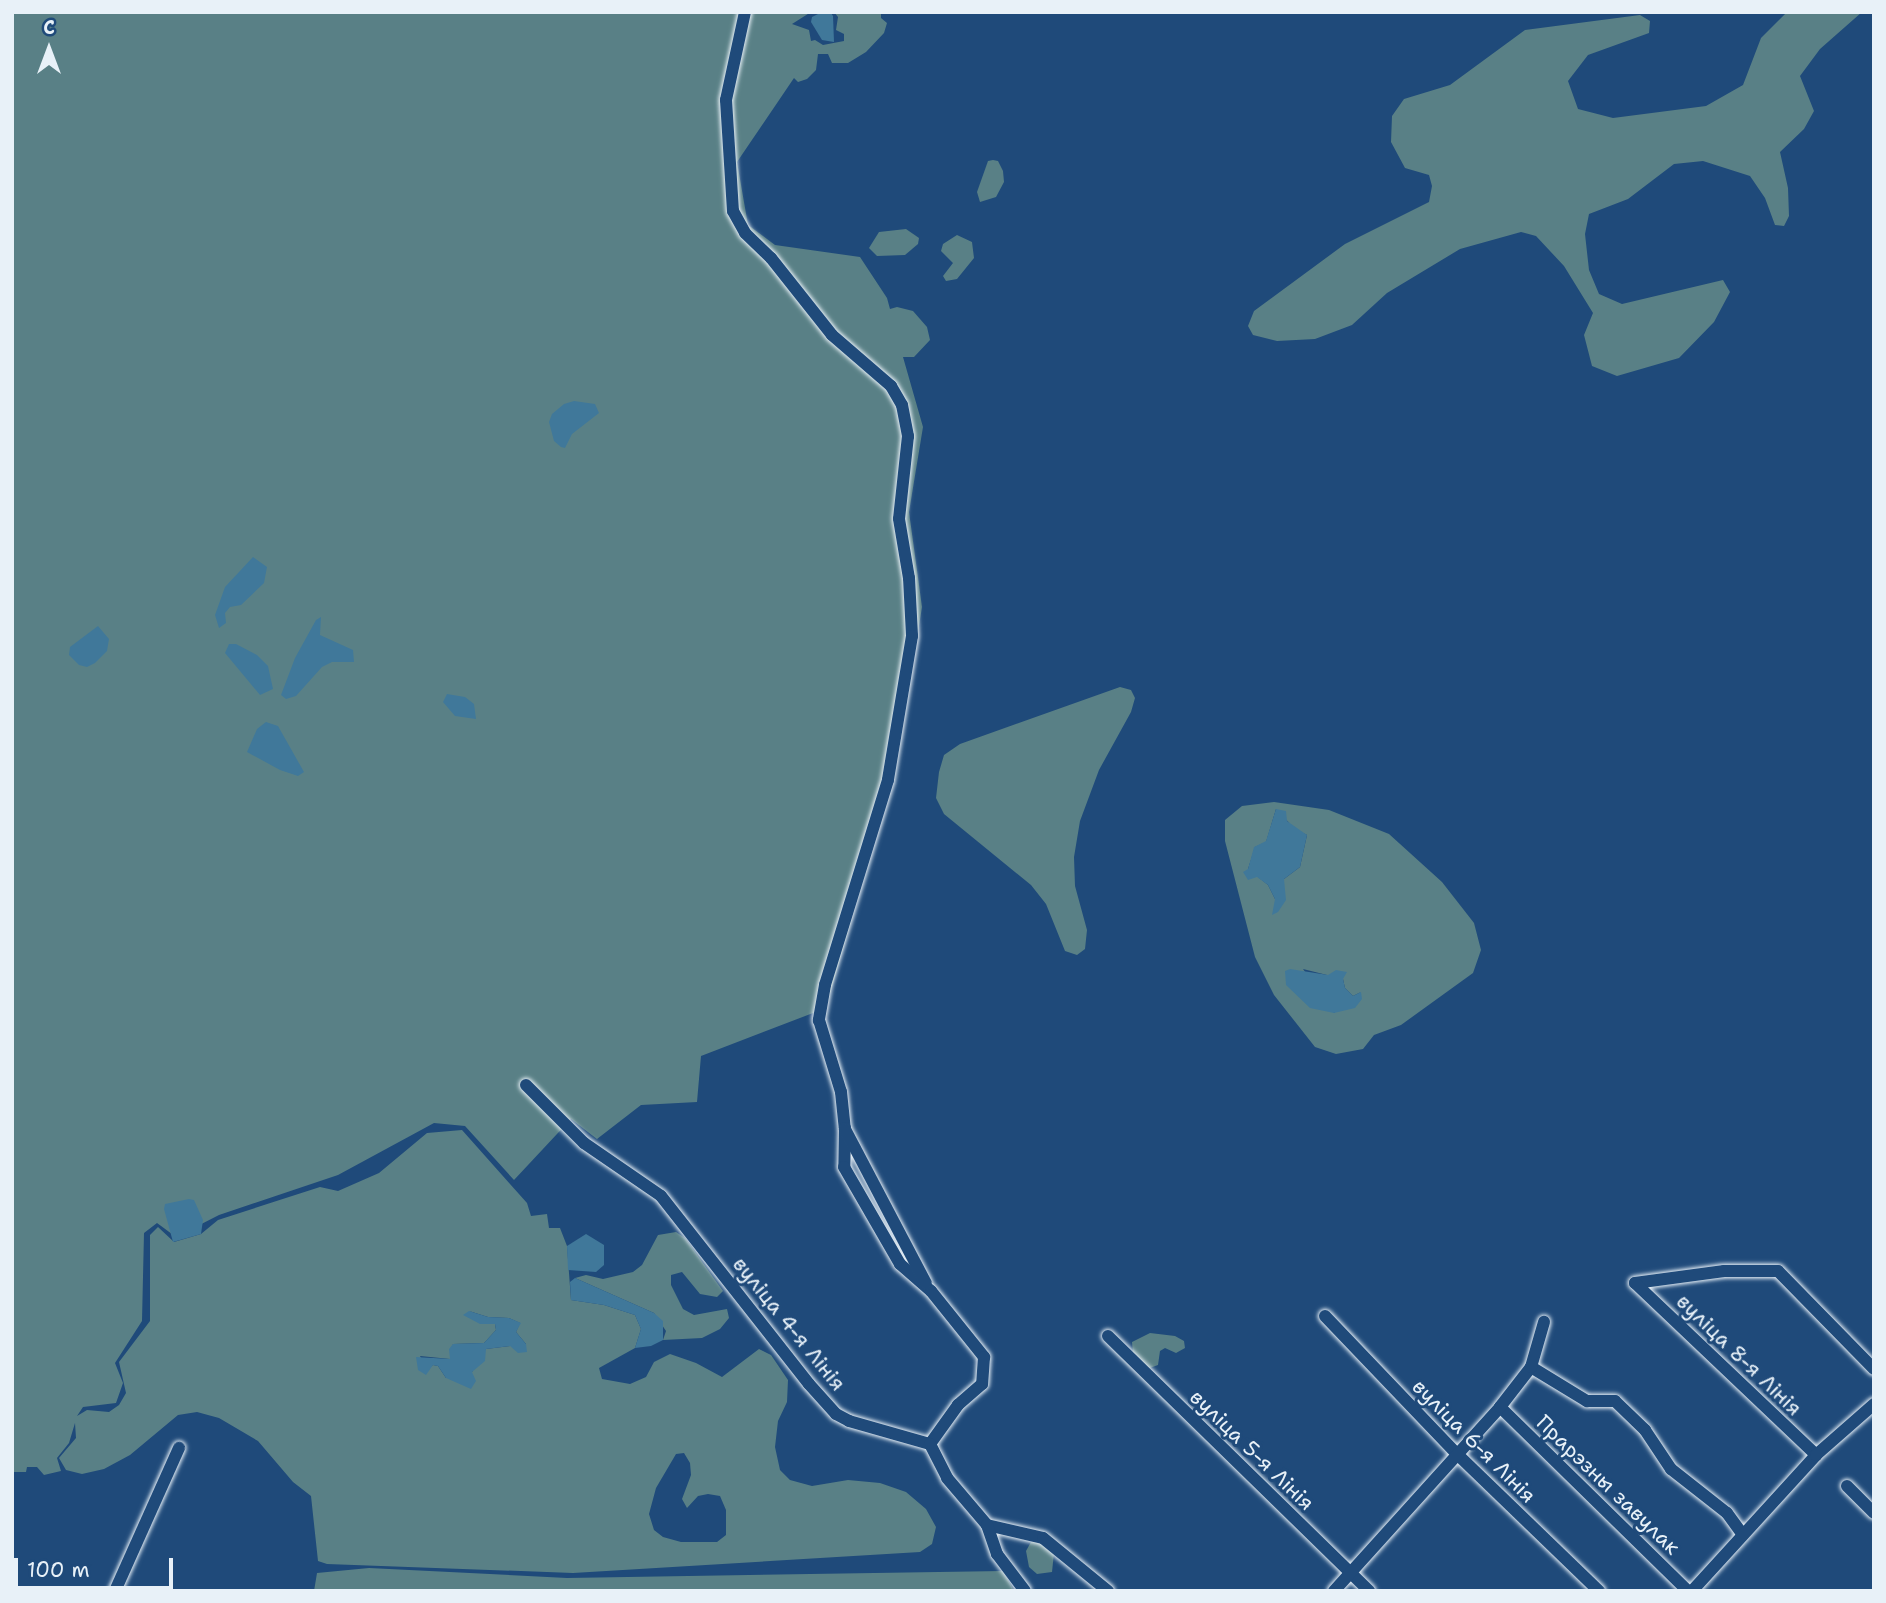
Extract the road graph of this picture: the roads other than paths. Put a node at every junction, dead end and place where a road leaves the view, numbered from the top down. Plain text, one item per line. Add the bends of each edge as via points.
1 (745, 12) edge
2 (526, 1085) dead end
3 (845, 1128) junction
4 (931, 1291) junction
5 (1325, 1317) dead end
6 (1544, 1322) dead end
7 (1108, 1336) dead end
8 (1531, 1367) junction
9 (1874, 1369) edge
10 (1874, 1404) edge
11 (1500, 1407) junction
12 (930, 1444) junction
13 (179, 1448) dead end
14 (1456, 1453) junction
15 (1816, 1455) junction
16 (1847, 1486) dead end
17 (1874, 1513) edge
18 (987, 1525) junction
19 (1742, 1534) junction
20 (1351, 1573) junction
21 (116, 1591) edge
22 (1025, 1591) edge
23 (1108, 1591) edge
24 (1334, 1591) edge
25 (1369, 1591) edge
26 (1598, 1591) edge
27 (1690, 1591) edge

1 - 3 street via 726,100 733,211 745,233 771,258 832,335 891,386 902,405 908,436 898,519 909,578 912,636 888,780 825,985 819,1020 841,1092
2 - 12 street, вуліца 4-я Лінія via 584,1143 661,1196 836,1413 849,1421
3 - 4 street
3 - 4 street via 844,1167 900,1265
4 - 12 street via 984,1357 982,1384 958,1405
5 - 14 street, вуліца 6-я Лінія
6 - 8 street
7 - 20 street, вуліца 5-я Лінія
8 - 11 street
8 - 19 street via 1587,1401 1615,1401 1645,1430 1671,1469 1727,1513
9 - 15 street, вуліца 8-я Лінія via 1778,1271 1724,1271 1635,1283
10 - 15 street
11 - 14 street
11 - 27 street, Прарэзны завулак
12 - 18 street via 947,1478
13 - 21 street
14 - 20 street
14 - 26 street, вуліца 6-я Лінія
15 - 19 street
16 - 17 street
18 - 22 street via 997,1554
18 - 23 street via 1043,1538
19 - 27 street
20 - 24 street
20 - 25 street, вуліца 5-я Лінія

